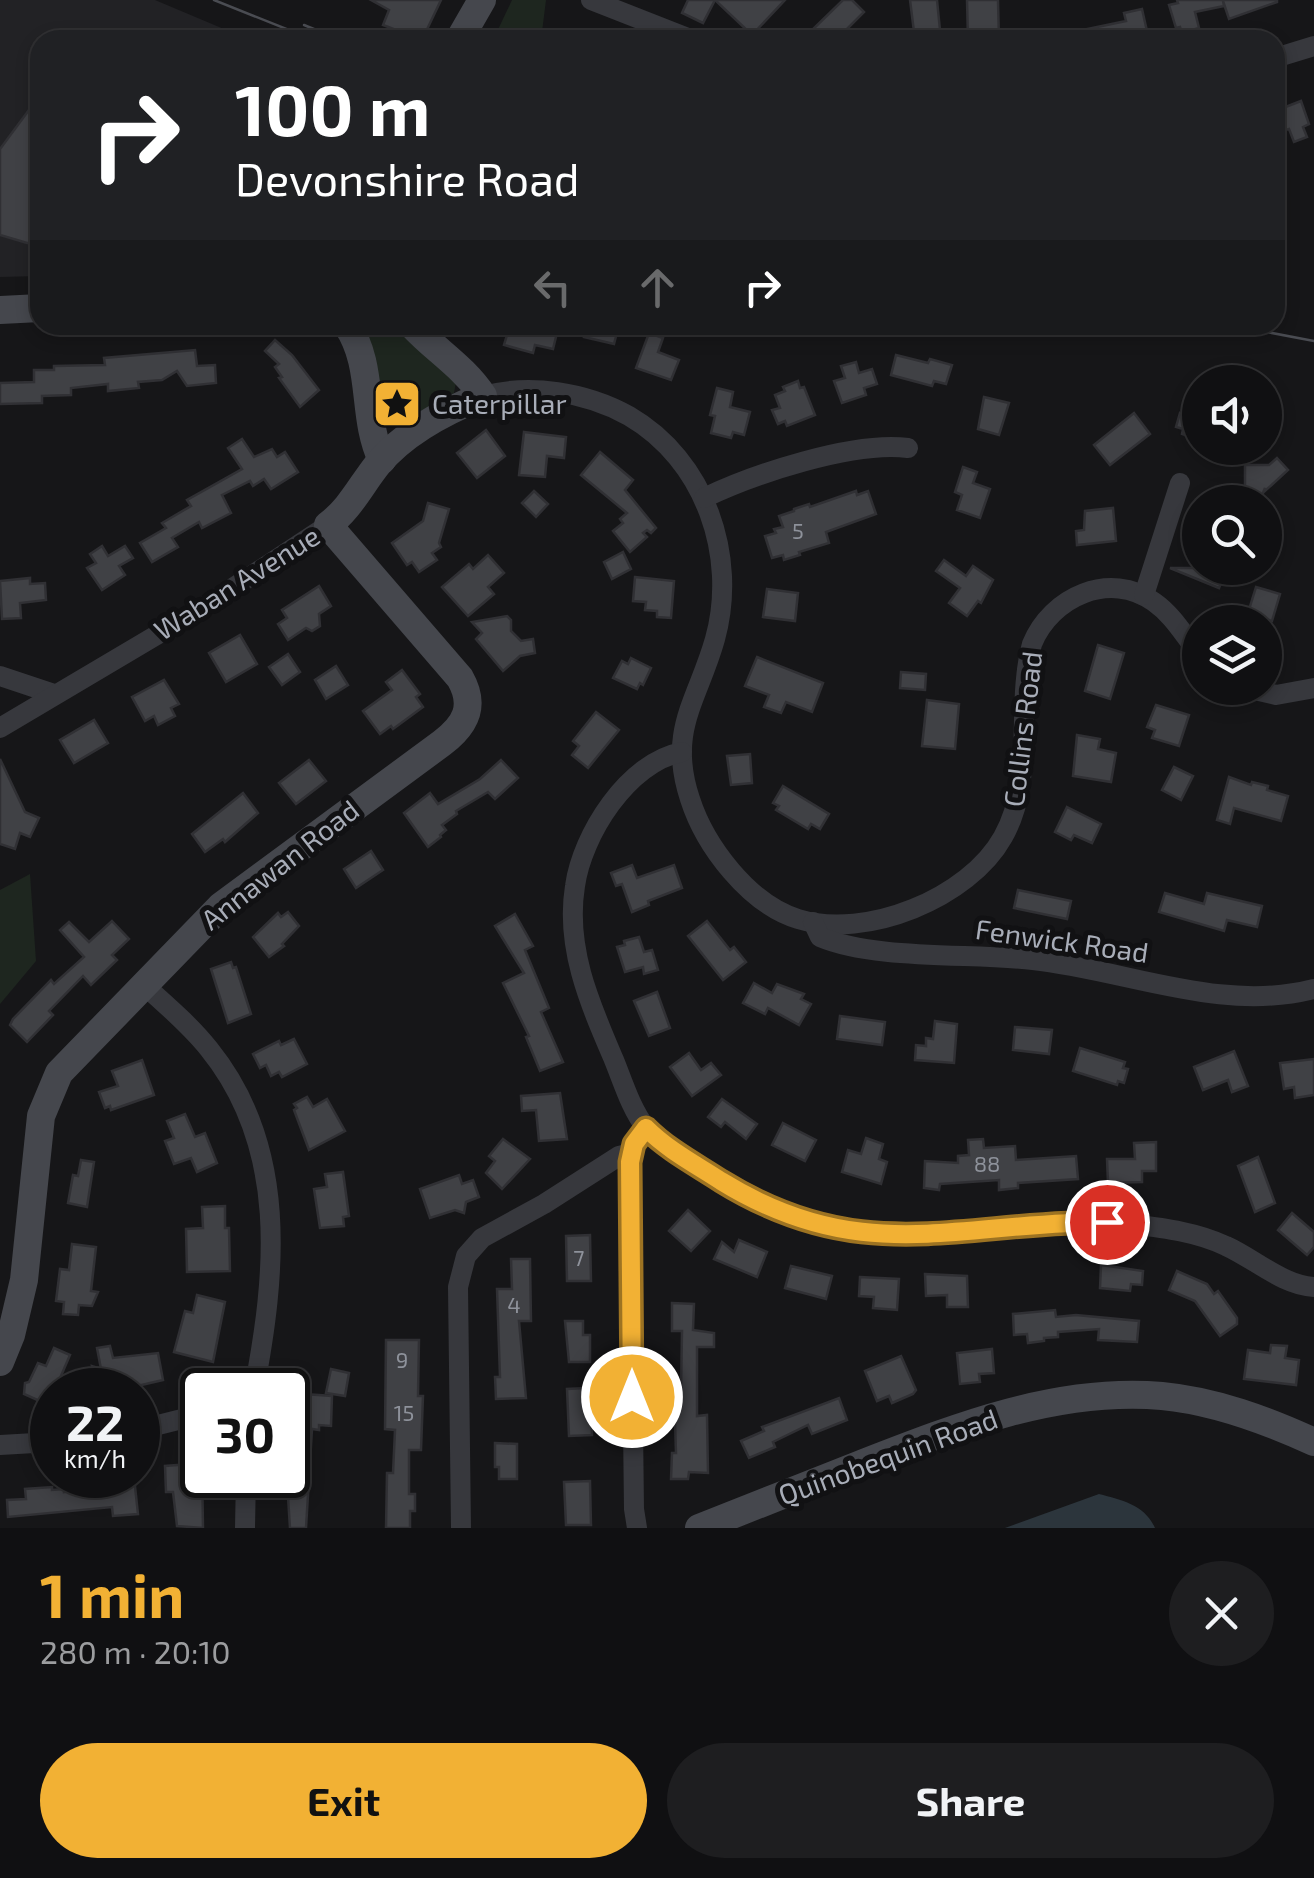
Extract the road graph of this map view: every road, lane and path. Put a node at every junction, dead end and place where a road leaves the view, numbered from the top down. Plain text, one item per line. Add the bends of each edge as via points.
1 (482, 0) edge
2 (591, 0) edge
3 (465, 30) edge
4 (668, 30) edge
5 (1314, 46) edge
6 (1285, 55) edge
7 (30, 308) edge
8 (0, 310) edge
9 (351, 335) edge
10 (421, 335) edge
11 (482, 396) junction
12 (908, 448) dead end
13 (382, 460) junction
14 (1180, 483) dead end
15 (704, 498) junction
16 (328, 525) junction
17 (1144, 595) junction
18 (1182, 633) edge
19 (0, 676) edge
20 (1314, 688) edge
21 (54, 694) junction
22 (1282, 694) edge
23 (0, 728) edge
24 (682, 752) junction
25 (813, 922) junction
26 (143, 984) junction
27 (1314, 989) edge
28 (646, 1128) junction
29 (631, 1153) junction
30 (1304, 1286) edge
31 (0, 1362) edge
32 (258, 1368) edge
33 (1314, 1442) edge
34 (30, 1443) edge
35 (0, 1445) edge
36 (246, 1498) edge
37 (245, 1528) edge
38 (461, 1528) edge
39 (638, 1528) edge
40 (699, 1528) edge

1 - 3 street
2 - 4 street
5 - 6 street
7 - 8 street
9 - 13 street via 362,358
10 - 11 street
11 - 13 street, Collins Road via 415,432
11 - 15 street, Collins Road via 554,392 618,410 671,449
12 - 15 street via 841,452
13 - 16 street, Waban Avenue
14 - 17 street
15 - 24 street, Collins Road via 720,554 721,606 689,704
16 - 21 street, Waban Avenue
16 - 26 street, Annawan Road via 460,678 468,714 442,743 221,906
17 - 18 street
17 - 25 street, Collins Road via 1096,590 1062,604 1043,622 1029,655 1015,808 998,846 978,868 910,910
19 - 21 street
20 - 22 street
21 - 23 street, Waban Avenue
24 - 25 street, Collins Road via 690,800 718,852 761,897
24 - 28 street via 646,767 605,814 580,860 574,893 575,948 588,998
25 - 27 street, Fenwick Road via 820,937 859,947 1071,965 1227,996
26 - 31 street, Annawan Road via 51,1085 38,1132 21,1298
26 - 32 street via 222,1066 260,1155 273,1255
28 - 29 street
28 - 30 street via 750,1199 822,1226 914,1236 1066,1223 1169,1229 1224,1244
29 - 38 street via 472,1247 461,1265
29 - 39 street
33 - 40 street, Quinobequin Road via 1243,1413 1182,1398 1071,1400 938,1434
34 - 35 street
36 - 37 street

